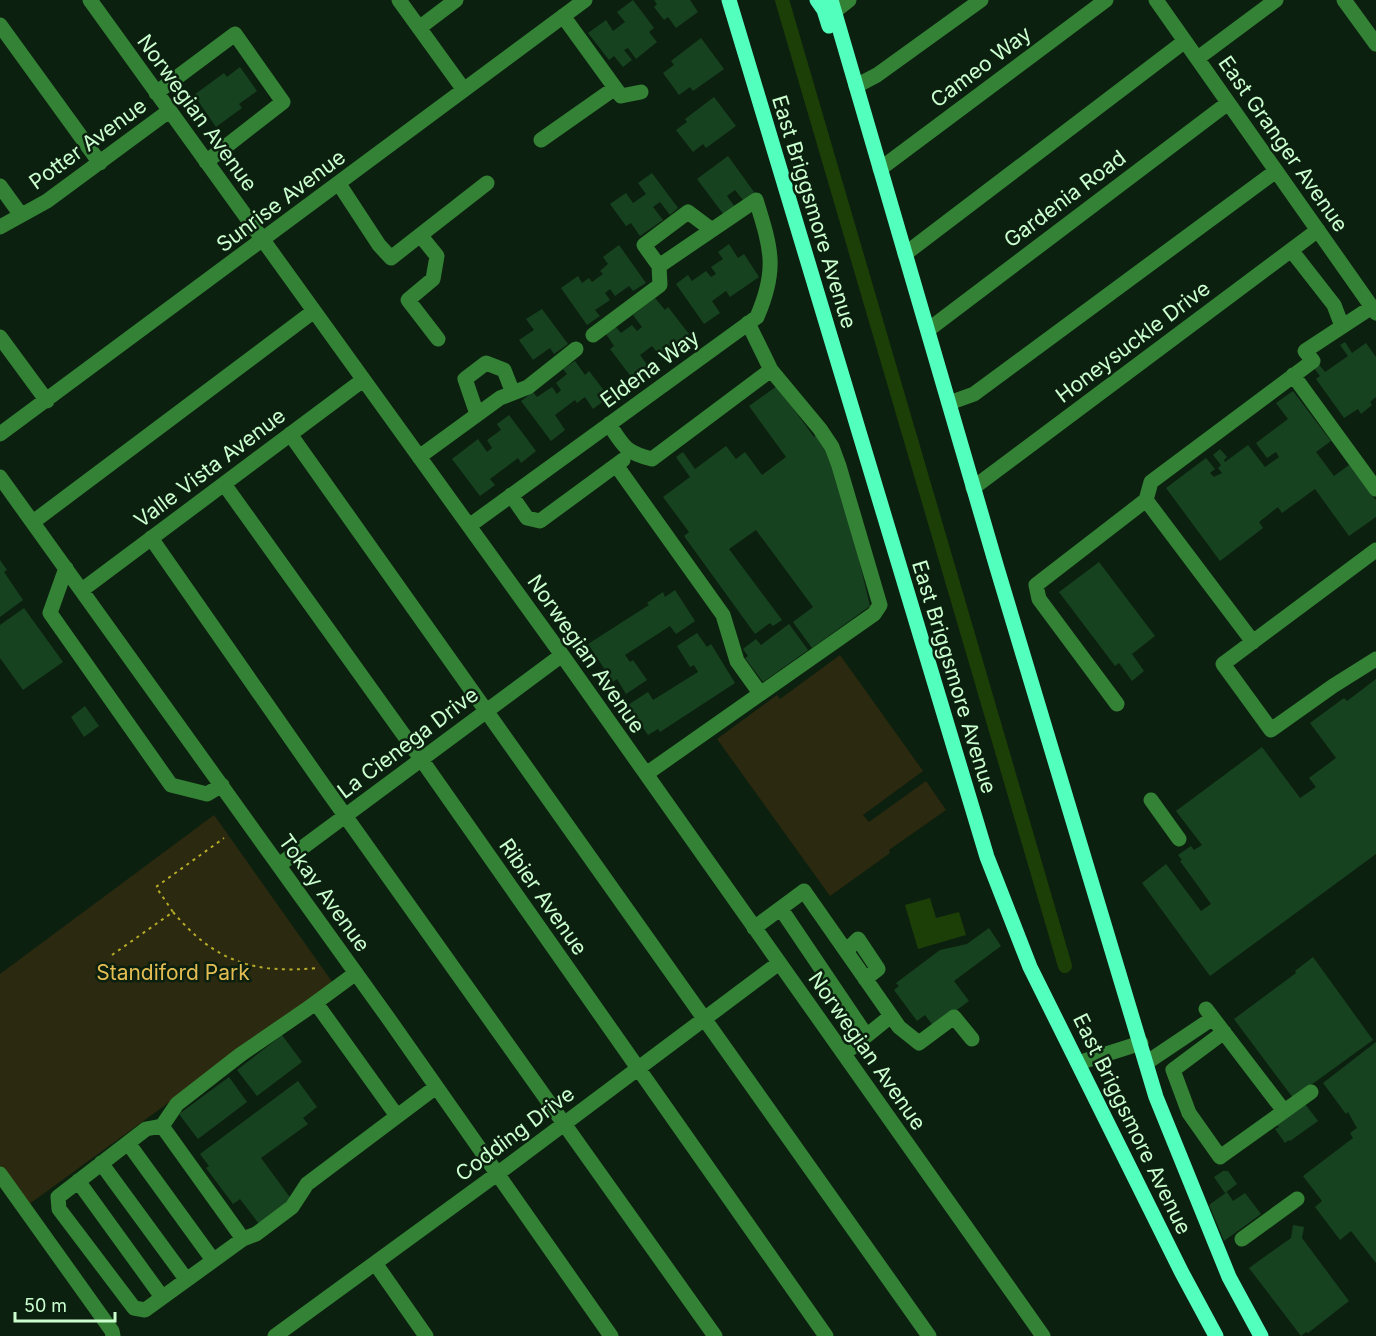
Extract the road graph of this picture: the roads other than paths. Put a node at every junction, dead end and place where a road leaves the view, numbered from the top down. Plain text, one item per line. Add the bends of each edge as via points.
1 (90, 0) edge
2 (399, 0) edge
3 (456, 0) edge
4 (585, 0) edge
5 (729, 0) edge
6 (817, 0) edge
7 (849, 0) edge
8 (981, 0) edge
9 (1106, 0) edge
10 (1156, 0) edge
11 (1276, 0) edge
12 (1344, 0) edge
13 (833, 5) edge
14 (563, 16) junction
15 (0, 25) edge
16 (419, 27) junction
17 (1185, 41) junction
18 (1376, 44) edge
19 (1198, 58) junction
20 (856, 86) junction
21 (615, 88) junction
22 (464, 90) junction
23 (641, 92) dead end
24 (156, 93) junction
25 (1228, 103) junction
26 (169, 111) junction
27 (542, 140) dead end
28 (206, 162) junction
29 (100, 163) junction
30 (880, 169) junction
31 (1276, 171) junction
32 (487, 183) dead end
33 (339, 184) junction
34 (0, 186) edge
35 (21, 215) junction
36 (0, 227) edge
37 (712, 230) junction
38 (1318, 230) junction
39 (420, 235) junction
40 (263, 240) junction
41 (1292, 250) junction
42 (905, 254) junction
43 (659, 266) junction
44 (1372, 300) edge
45 (314, 311) junction
46 (748, 323) junction
47 (1342, 326) junction
48 (927, 330) junction
49 (593, 335) dead end
50 (0, 337) edge
51 (438, 339) dead end
52 (576, 349) dead end
53 (771, 370) junction
54 (1293, 375) junction
55 (363, 380) junction
56 (507, 395) junction
57 (47, 401) junction
58 (948, 403) junction
59 (477, 414) junction
60 (609, 424) junction
61 (0, 434) edge
62 (290, 435) junction
63 (632, 454) junction
64 (419, 457) junction
65 (616, 465) junction
66 (0, 477) edge
67 (224, 484) junction
68 (974, 488) junction
69 (1376, 489) edge
70 (511, 495) junction
71 (1146, 500) junction
72 (33, 522) junction
73 (469, 526) junction
74 (151, 538) junction
75 (1376, 550) edge
76 (66, 568) junction
77 (82, 590) junction
78 (1253, 642) junction
79 (562, 655) junction
80 (1376, 659) edge
81 (760, 693) junction
82 (1117, 704) dead end
83 (486, 711) junction
84 (422, 759) junction
85 (646, 774) junction
86 (222, 785) junction
87 (1151, 800) dead end
88 (345, 816) junction
89 (1179, 839) dead end
90 (279, 865) junction
91 (782, 909) junction
92 (754, 928) junction
93 (779, 963) junction
94 (356, 973) junction
95 (316, 1003) junction
96 (891, 1016) junction
97 (705, 1019) junction
98 (1224, 1032) junction
99 (867, 1035) junction
100 (972, 1039) dead end
101 (1140, 1043) junction
102 (843, 1054) junction
103 (1078, 1063) junction
104 (1146, 1063) junction
105 (638, 1069) junction
106 (436, 1087) junction
107 (1311, 1092) dead end
108 (1284, 1111) junction
109 (397, 1116) junction
110 (565, 1124) junction
111 (162, 1126) junction
112 (128, 1143) junction
113 (101, 1163) junction
114 (0, 1174) edge
115 (497, 1174) junction
116 (78, 1180) junction
117 (1297, 1199) dead end
118 (243, 1239) junction
119 (1242, 1239) dead end
120 (213, 1260) junction
121 (375, 1263) junction
122 (186, 1279) junction
123 (162, 1297) junction
124 (113, 1336) edge
125 (275, 1336) edge
126 (426, 1336) edge
127 (611, 1336) edge
128 (715, 1336) edge
129 (826, 1336) edge
130 (929, 1336) edge
131 (1043, 1336) edge
132 (1216, 1336) edge
133 (1261, 1336) edge

1 - 24 street, Norwegian Avenue
2 - 16 street
3 - 16 street
4 - 14 street, Sunrise Avenue
5 - 103 main road, East Briggsmore Avenue via 987,857 1030,967
6 - 20 main road via 840,59
7 - 13 street
8 - 20 street
9 - 30 street, Cameo Way
10 - 17 street, East Granger Avenue
11 - 19 street
12 - 18 street
13 - 20 main road, East Briggsmore Avenue
14 - 21 street
14 - 22 street, Sunrise Avenue
15 - 29 street
16 - 22 street
17 - 19 street, East Granger Avenue
17 - 42 street
19 - 25 street, East Granger Avenue
20 - 30 main road, East Briggsmore Avenue
21 - 23 street via 621,96
21 - 27 street
22 - 33 street, Sunrise Avenue
24 - 26 street, Norwegian Avenue
24 - 28 street via 235,34 283,102
25 - 31 street, East Granger Avenue
25 - 48 street, Gardenia Road
26 - 28 street, Norwegian Avenue
26 - 29 street, Potter Avenue
28 - 40 street, Norwegian Avenue
29 - 35 street, Potter Avenue
30 - 42 main road, East Briggsmore Avenue
31 - 38 street, East Granger Avenue
31 - 58 street via 974,394
32 - 39 street
33 - 39 street via 391,258
33 - 40 street, Sunrise Avenue
34 - 35 street
35 - 36 street, Potter Avenue
37 - 43 street
37 - 43 street via 688,212 644,245
37 - 46 street, Eldena Way via 756,200 768,242 771,272 757,317
38 - 41 street, Honeysuckle Drive
38 - 44 street, East Granger Avenue
39 - 51 street via 437,256 433,279 408,300
40 - 45 street, Norwegian Avenue
40 - 57 street, Sunrise Avenue
41 - 47 street via 1334,305
41 - 68 street, Honeysuckle Drive
42 - 48 main road, East Briggsmore Avenue
43 - 49 street via 660,285
44 - 47 street
45 - 55 street, Norwegian Avenue
45 - 72 street
46 - 53 street
46 - 60 street, Eldena Way
47 - 54 street via 1305,351 1313,360
48 - 58 main road, East Briggsmore Avenue
50 - 57 street
52 - 56 street via 528,387
53 - 63 street via 652,459
53 - 81 street via 832,447 880,605 874,614
54 - 69 street
54 - 71 street via 1151,482
55 - 62 street, Valle Vista Avenue
55 - 64 street, Norwegian Avenue
56 - 59 street
56 - 59 street via 504,370 486,363 465,379
57 - 61 street, Sunrise Avenue
58 - 68 main road, East Briggsmore Avenue
59 - 64 street
60 - 63 street
60 - 70 street, Eldena Way
62 - 67 street, Valle Vista Avenue
62 - 83 street
63 - 65 street
64 - 73 street, Norwegian Avenue
65 - 70 street via 540,521 527,518
65 - 81 street via 723,615 737,661
66 - 72 street, Tokay Avenue
67 - 74 street, Valle Vista Avenue
67 - 84 street, Ribier Avenue
68 - 101 main road, East Briggsmore Avenue
70 - 73 street, Eldena Way
71 - 78 street
71 - 82 street via 1036,585 1040,599
72 - 76 street, Tokay Avenue
73 - 79 street, Norwegian Avenue
74 - 77 street, Valle Vista Avenue
74 - 88 street
75 - 78 street
76 - 77 street, Tokay Avenue
76 - 86 street via 50,614 171,785 207,794
77 - 86 street, Tokay Avenue
78 - 80 street via 1223,664 1271,730
79 - 83 street, La Cienega Drive
79 - 85 street, Norwegian Avenue
81 - 85 street
83 - 84 street, La Cienega Drive
83 - 97 street
84 - 88 street, La Cienega Drive
84 - 105 street, Ribier Avenue
85 - 92 street, Norwegian Avenue
86 - 90 street, Tokay Avenue
87 - 89 street
88 - 90 street, La Cienega Drive
88 - 110 street
90 - 94 street, Tokay Avenue
91 - 92 street
91 - 96 street via 804,891 846,951 858,939 878,969 865,979
91 - 99 street
92 - 93 street, Norwegian Avenue
93 - 97 street, Codding Drive
93 - 102 street, Norwegian Avenue
94 - 95 street
94 - 106 street, Tokay Avenue
95 - 109 street
95 - 111 street via 177,1104
96 - 99 street
96 - 100 street via 919,1043 954,1017
97 - 105 street, Codding Drive
97 - 130 street
98 - 104 street via 1209,1014
98 - 108 street
98 - 108 street via 1173,1070 1189,1113 1220,1157
99 - 102 street
101 - 103 street
101 - 104 main road, East Briggsmore Avenue
102 - 131 street, Norwegian Avenue
103 - 132 main road, East Briggsmore Avenue
104 - 133 main road, East Briggsmore Avenue via 1220,1256
105 - 110 street, Codding Drive
105 - 129 street, Ribier Avenue
106 - 109 street
106 - 115 street, Tokay Avenue
107 - 108 street
109 - 118 street via 307,1184 291,1207 256,1234
110 - 115 street, Codding Drive
110 - 128 street
111 - 112 street via 146,1129
111 - 118 street
112 - 113 street
112 - 120 street
113 - 116 street
113 - 122 street
114 - 124 street
115 - 121 street, Codding Drive
115 - 127 street, Tokay Avenue
116 - 123 street
116 - 123 street via 58,1197 59,1209 134,1308 145,1310
117 - 119 street
118 - 120 street
120 - 122 street
121 - 125 street, Codding Drive
121 - 126 street
122 - 123 street

